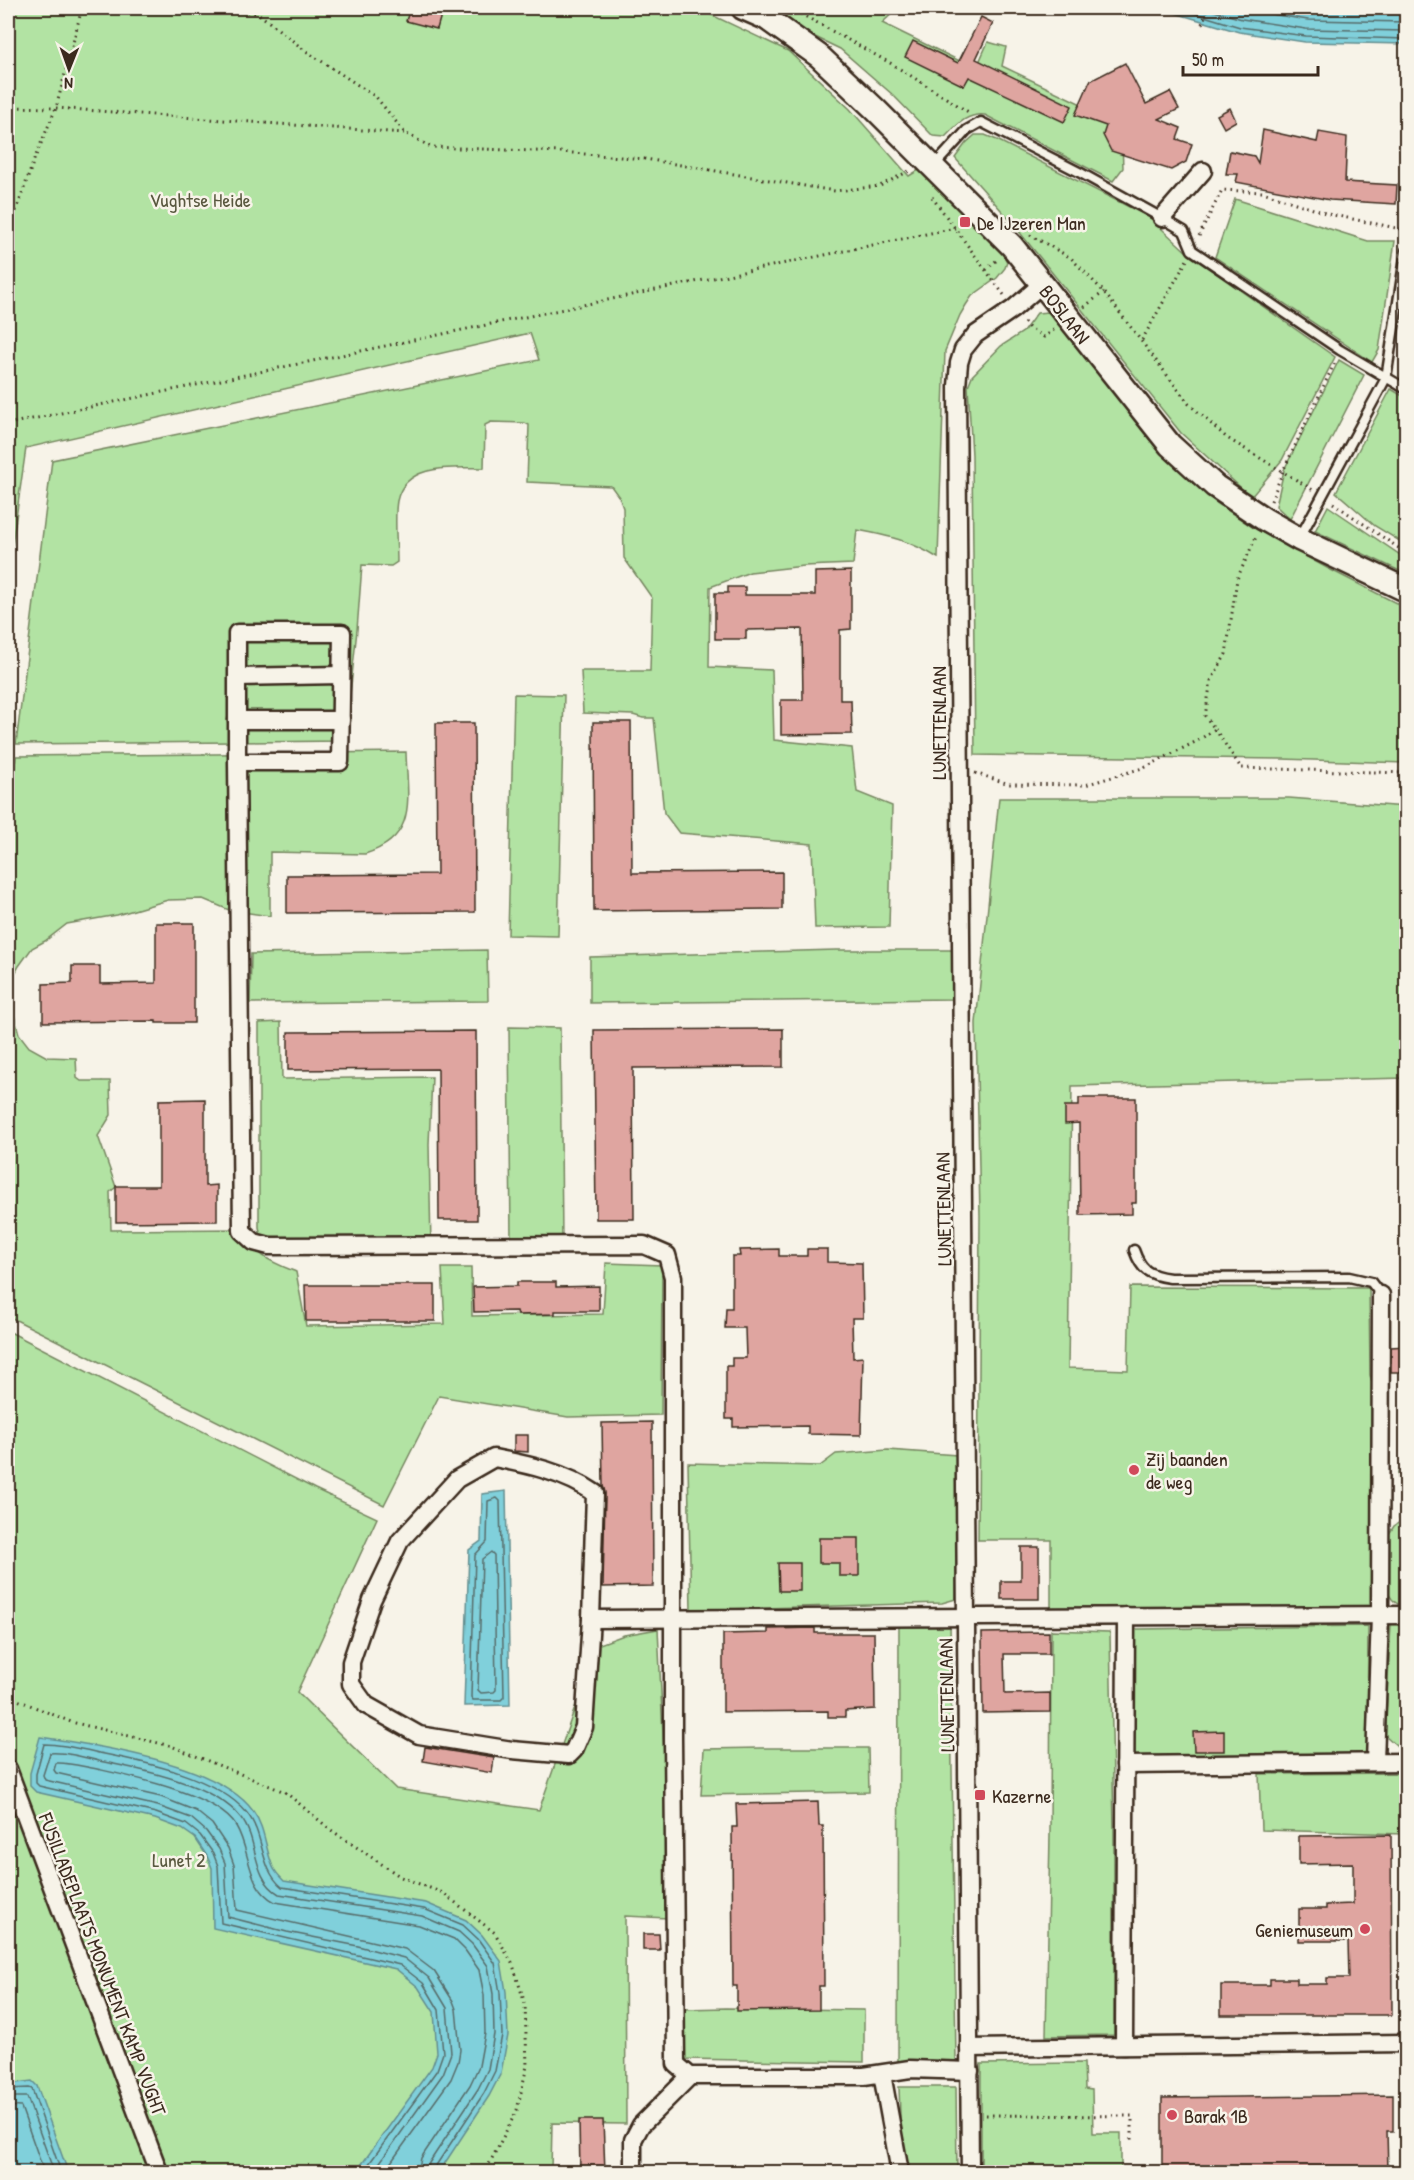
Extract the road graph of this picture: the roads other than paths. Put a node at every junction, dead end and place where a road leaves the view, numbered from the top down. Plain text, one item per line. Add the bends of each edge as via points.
1 (743, 8) edge
2 (922, 168) junction
3 (1203, 171) dead end
4 (1162, 218) junction
5 (1407, 251) edge
6 (1042, 284) junction
7 (1386, 378) junction
8 (1407, 389) edge
9 (1299, 539) junction
10 (1407, 590) edge
11 (341, 675) junction
12 (238, 677) junction
13 (237, 720) junction
14 (340, 720) junction
15 (237, 762) junction
16 (1134, 1250) dead end
17 (1381, 1295) joint
18 (1380, 1615) junction
19 (1407, 1615) edge
20 (1126, 1616) junction
21 (966, 1618) junction
22 (591, 1619) junction
23 (673, 1619) junction
24 (1376, 1762) junction
25 (1407, 1762) edge
26 (1125, 1765) junction
27 (8, 1769) edge
28 (1407, 2043) edge
29 (1124, 2046) junction
30 (969, 2048) junction
31 (970, 2071) junction
32 (882, 2074) junction
33 (690, 2076) junction
34 (159, 2172) edge
35 (633, 2172) edge
36 (900, 2172) edge
37 (970, 2172) edge

1 - 2 main road, BOSLAAN via 765,18 819,56 875,109
2 - 4 lane via 981,122
2 - 6 main road, BOSLAAN via 1012,246
3 - 4 street
4 - 7 lane via 1184,231 1192,250
5 - 7 lane
6 - 9 main road, BOSLAAN via 1170,445 1215,486
6 - 21 street, LUNETTENLAAN via 975,335 963,350 957,386
7 - 8 lane
7 - 9 lane
9 - 10 main road, BOSLAAN
11 - 12 street
11 - 12 street via 342,633 237,633
11 - 14 street
12 - 13 street
13 - 14 street
13 - 15 street
14 - 15 street via 340,762
15 - 23 street via 242,1231 254,1242 269,1246 644,1245 667,1255 673,1277
16 - 17 lane via 1139,1265 1156,1276 1349,1277 1371,1282
17 - 18 street
18 - 19 street
18 - 20 street
18 - 24 street
20 - 21 street
20 - 26 street
21 - 23 street
21 - 30 street, LUNETTENLAAN
22 - 22 street via 584,1727 569,1755 419,1735 366,1705 351,1684 351,1662 368,1610 400,1540 457,1479 494,1458 541,1467 595,1493
22 - 23 street
23 - 33 street via 676,2064
24 - 25 street
24 - 26 street
26 - 29 street
27 - 34 street, FUSILLADEPLAATS MONUMENT KAMP VUGHT
28 - 29 street
29 - 30 street
30 - 31 street, LUNETTENLAAN
31 - 32 street via 910,2070
31 - 37 street, LUNETTENLAAN
32 - 33 street
32 - 36 street
33 - 35 street via 641,2125 633,2140

